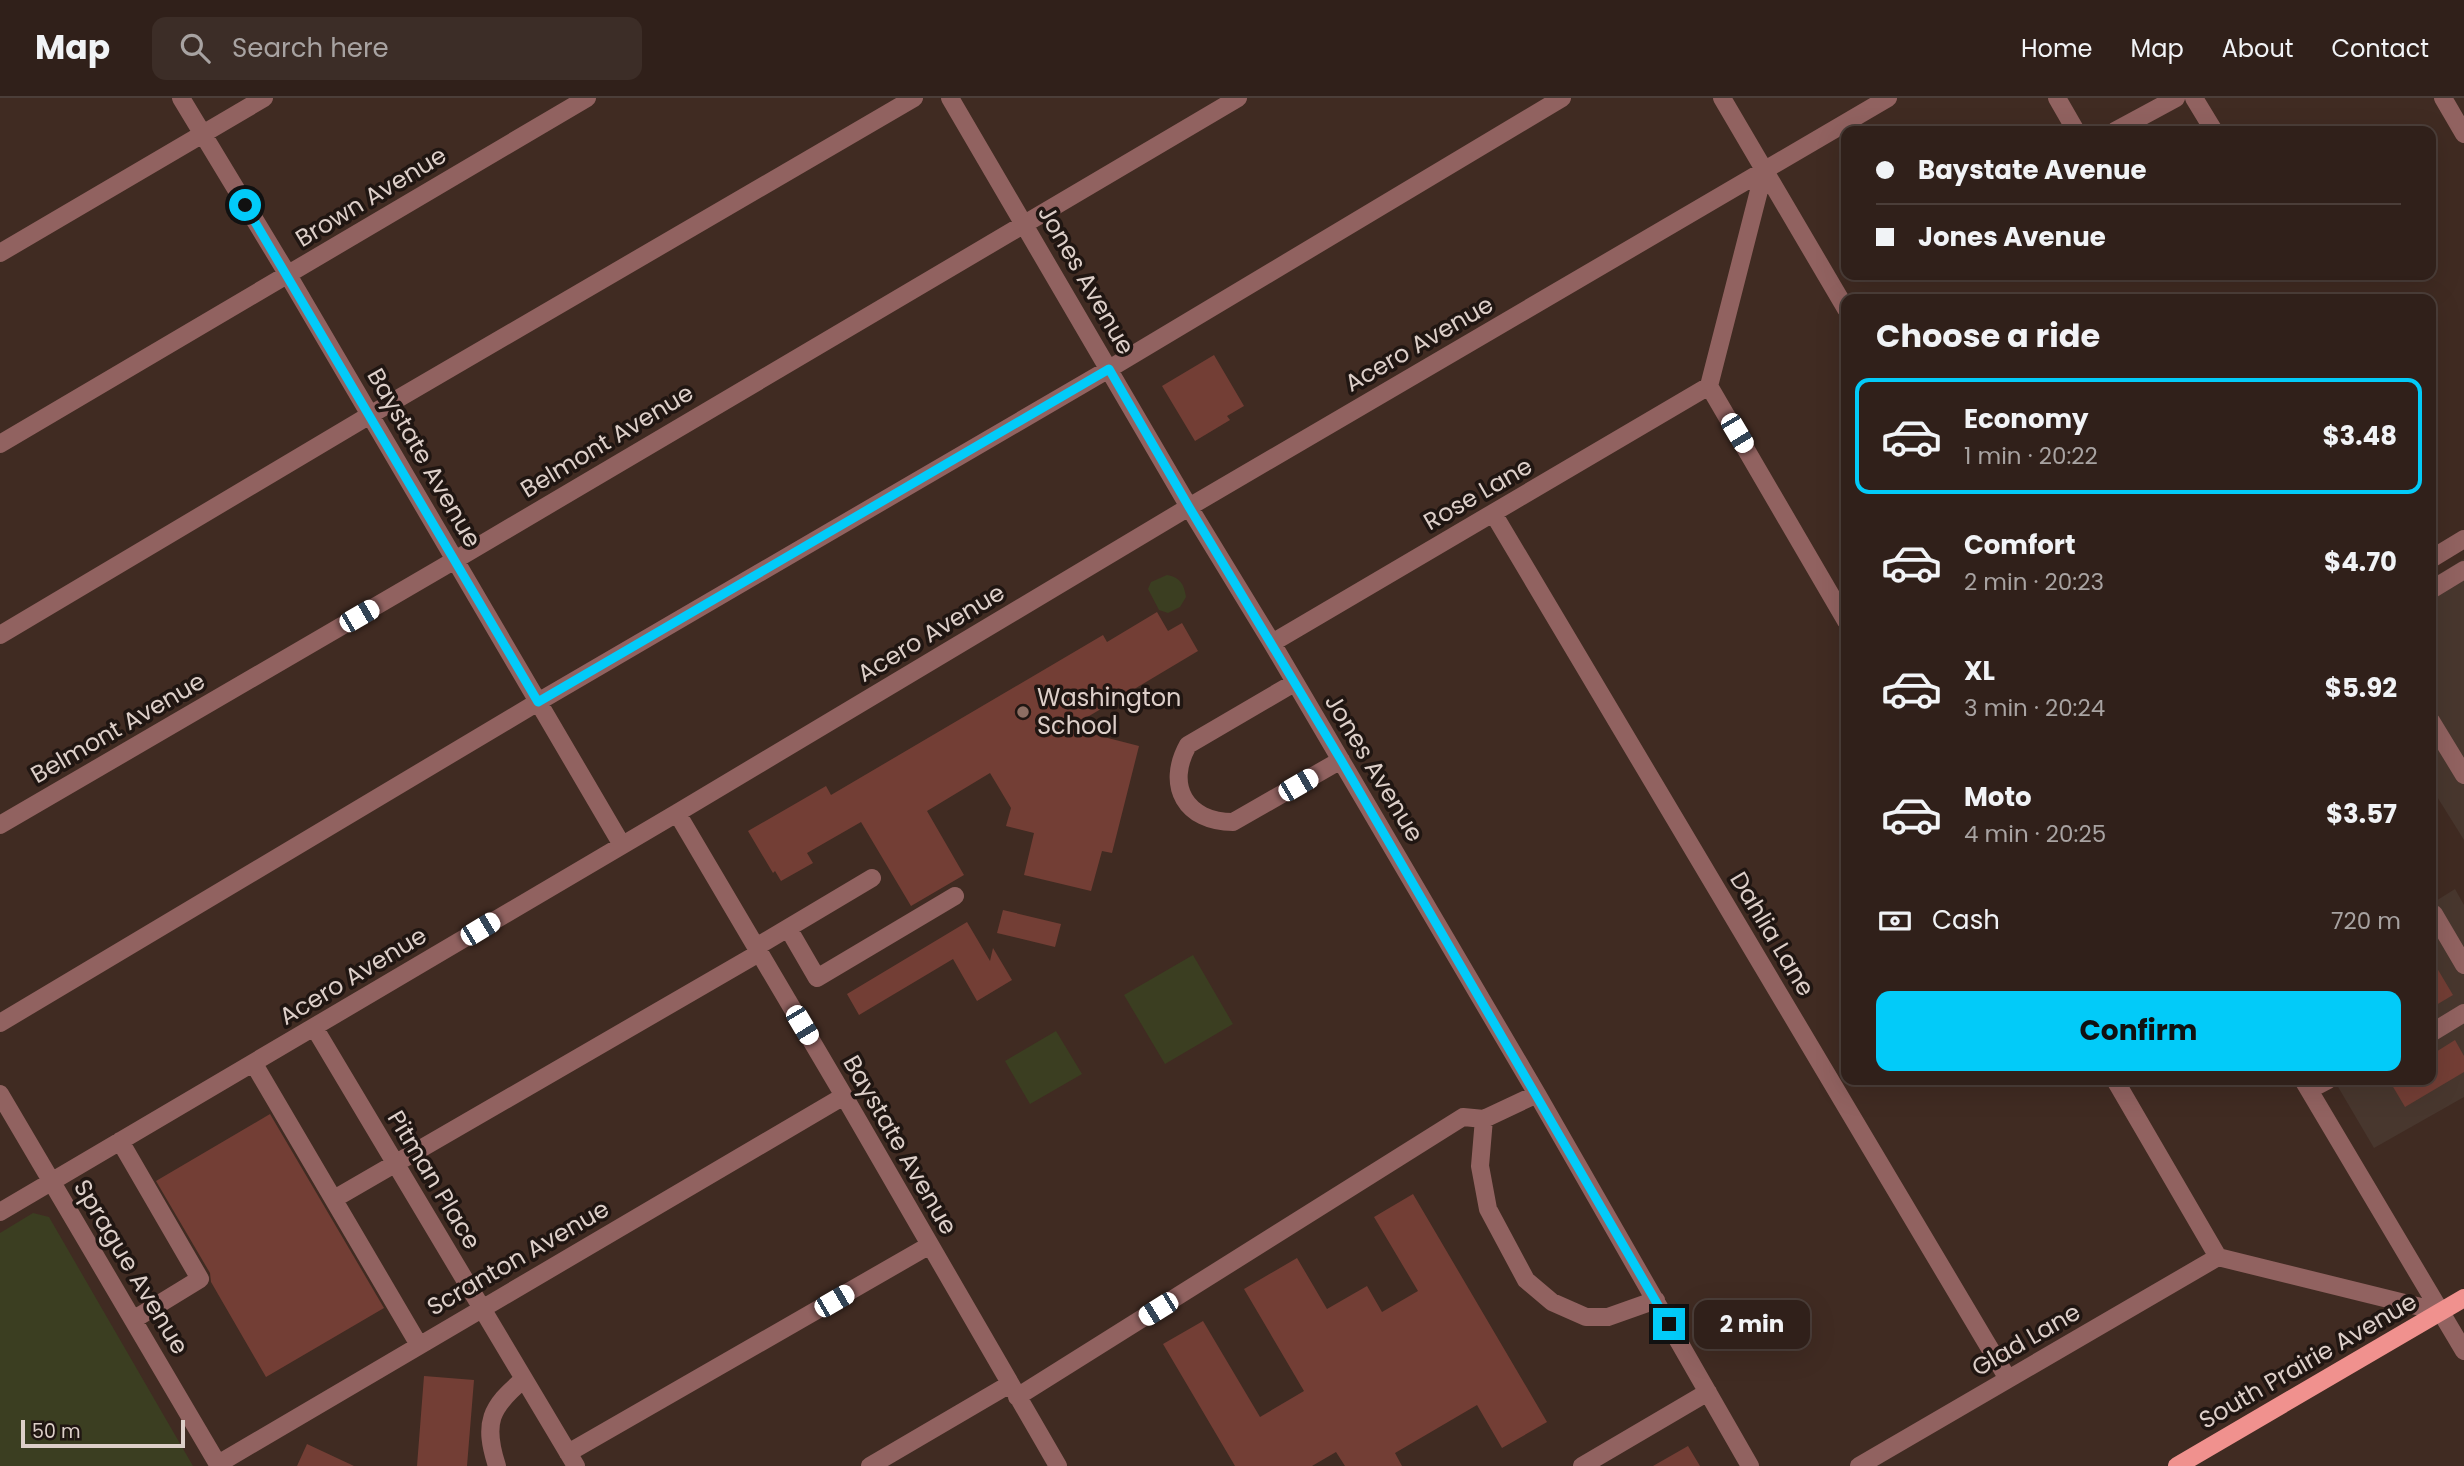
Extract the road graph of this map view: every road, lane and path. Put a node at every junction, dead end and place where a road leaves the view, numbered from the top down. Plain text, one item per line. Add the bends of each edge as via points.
1 (181, 98) edge
2 (264, 98) edge
3 (587, 98) edge
4 (914, 98) edge
5 (950, 98) edge
6 (1238, 98) edge
7 (1562, 98) edge
8 (1721, 98) edge
9 (1888, 98) edge
10 (2057, 98) edge
11 (2176, 98) edge
12 (2194, 98) edge
13 (2443, 98) edge
14 (2073, 126) edge
15 (2124, 126) edge
16 (2211, 126) edge
17 (2464, 134) edge
18 (203, 135) junction
19 (1764, 170) junction
20 (1025, 224) junction
21 (0, 253) edge
22 (288, 275) junction
23 (1841, 301) edge
24 (1109, 369) junction
25 (1709, 386) junction
26 (370, 415) junction
27 (0, 444) edge
28 (1189, 507) junction
29 (1493, 513) junction
30 (2464, 539) edge
31 (2436, 556) edge
32 (455, 560) junction
33 (2464, 570) edge
34 (2436, 587) edge
35 (1841, 612) edge
36 (0, 635) edge
37 (1272, 643) junction
38 (1294, 683) junction
39 (538, 702) junction
40 (2436, 729) edge
41 (1341, 760) junction
42 (2464, 775) edge
43 (677, 813) junction
44 (0, 825) edge
45 (622, 845) junction
46 (872, 878) dead end
47 (955, 896) dead end
48 (2436, 917) edge
49 (788, 928) junction
50 (758, 950) junction
51 (2464, 965) edge
52 (2464, 1013) edge
53 (0, 1023) edge
54 (314, 1027) junction
55 (2436, 1029) edge
56 (254, 1064) junction
57 (2118, 1085) edge
58 (2306, 1085) edge
59 (0, 1094) edge
60 (1537, 1094) junction
61 (844, 1096) junction
62 (1484, 1119) junction
63 (120, 1141) junction
64 (396, 1163) junction
65 (51, 1181) junction
66 (334, 1199) junction
67 (0, 1212) edge
68 (930, 1245) junction
69 (2218, 1257) junction
70 (2464, 1298) edge
71 (1656, 1300) junction
72 (481, 1308) junction
73 (2441, 1312) junction
74 (133, 1320) junction
75 (419, 1345) junction
76 (2464, 1351) edge
77 (524, 1379) junction
78 (2008, 1379) junction
79 (1013, 1390) junction
80 (1708, 1392) junction
81 (572, 1460) edge
82 (219, 1465) edge
83 (497, 1466) edge
84 (870, 1466) edge
85 (1058, 1466) edge
86 (1582, 1466) edge
87 (1751, 1466) edge
88 (1859, 1466) edge
89 (2177, 1466) edge

1 - 18 street, Baystate Avenue
2 - 18 street
3 - 22 street, Brown Avenue
4 - 26 street
5 - 20 street, Jones Avenue
6 - 20 street, Belmont Avenue
7 - 24 street
8 - 19 street
9 - 19 street, Acero Avenue
10 - 14 street
11 - 15 street
12 - 16 street
13 - 17 street
18 - 21 street
18 - 22 street, Baystate Avenue
19 - 23 street
19 - 25 street
19 - 28 street, Acero Avenue
20 - 24 street, Jones Avenue
20 - 32 street, Belmont Avenue
22 - 26 street, Baystate Avenue
22 - 27 street, Brown Avenue
24 - 28 street, Jones Avenue
24 - 39 street
25 - 29 street, Rose Lane
25 - 35 street
26 - 32 street, Baystate Avenue
26 - 36 street
28 - 37 street, Jones Avenue
28 - 43 street, Acero Avenue
29 - 37 street, Rose Lane
29 - 78 street, Dahlia Lane
30 - 31 street
32 - 39 street, Baystate Avenue
32 - 44 street, Belmont Avenue
33 - 34 street
37 - 38 street, Jones Avenue
38 - 41 street, Jones Avenue
38 - 41 street via 1188,744 1177,775 1189,806 1217,822 1233,822
39 - 45 street, Baystate Avenue
39 - 53 street
40 - 42 street
41 - 60 street, Jones Avenue
43 - 45 street, Acero Avenue
43 - 50 street, Baystate Avenue
45 - 54 street, Acero Avenue
46 - 49 street
47 - 49 street via 817,978
48 - 51 street
49 - 50 street
50 - 61 street, Baystate Avenue
50 - 64 street
52 - 55 street
54 - 56 street, Acero Avenue
54 - 64 street, Pitman Place
56 - 63 street, Acero Avenue
56 - 66 street
57 - 69 street
58 - 73 street
59 - 65 street, Sprague Avenue
60 - 62 street
60 - 71 street, Jones Avenue
61 - 68 street, Baystate Avenue
61 - 72 street, Scranton Avenue
62 - 71 street via 1480,1166 1488,1209 1526,1280 1552,1302 1586,1317 1608,1317
62 - 79 street via 1463,1117
63 - 65 street, Acero Avenue
63 - 74 street via 200,1279
64 - 66 street
64 - 72 street, Pitman Place
65 - 67 street, Acero Avenue
65 - 74 street, Sprague Avenue
66 - 75 street
68 - 79 street, Baystate Avenue
68 - 81 street
69 - 73 street
69 - 78 street, Glad Lane
70 - 73 main road, South Prairie Avenue
71 - 80 street, Jones Avenue
72 - 75 street, Scranton Avenue
72 - 77 street, Pitman Place
73 - 76 street
73 - 89 main road, South Prairie Avenue
74 - 82 street, Sprague Avenue
75 - 82 street, Scranton Avenue
77 - 81 street, Pitman Place
77 - 83 street via 505,1395 490,1420
78 - 88 street, Glad Lane
79 - 84 street
79 - 85 street, Baystate Avenue
80 - 86 street
80 - 87 street, Jones Avenue

